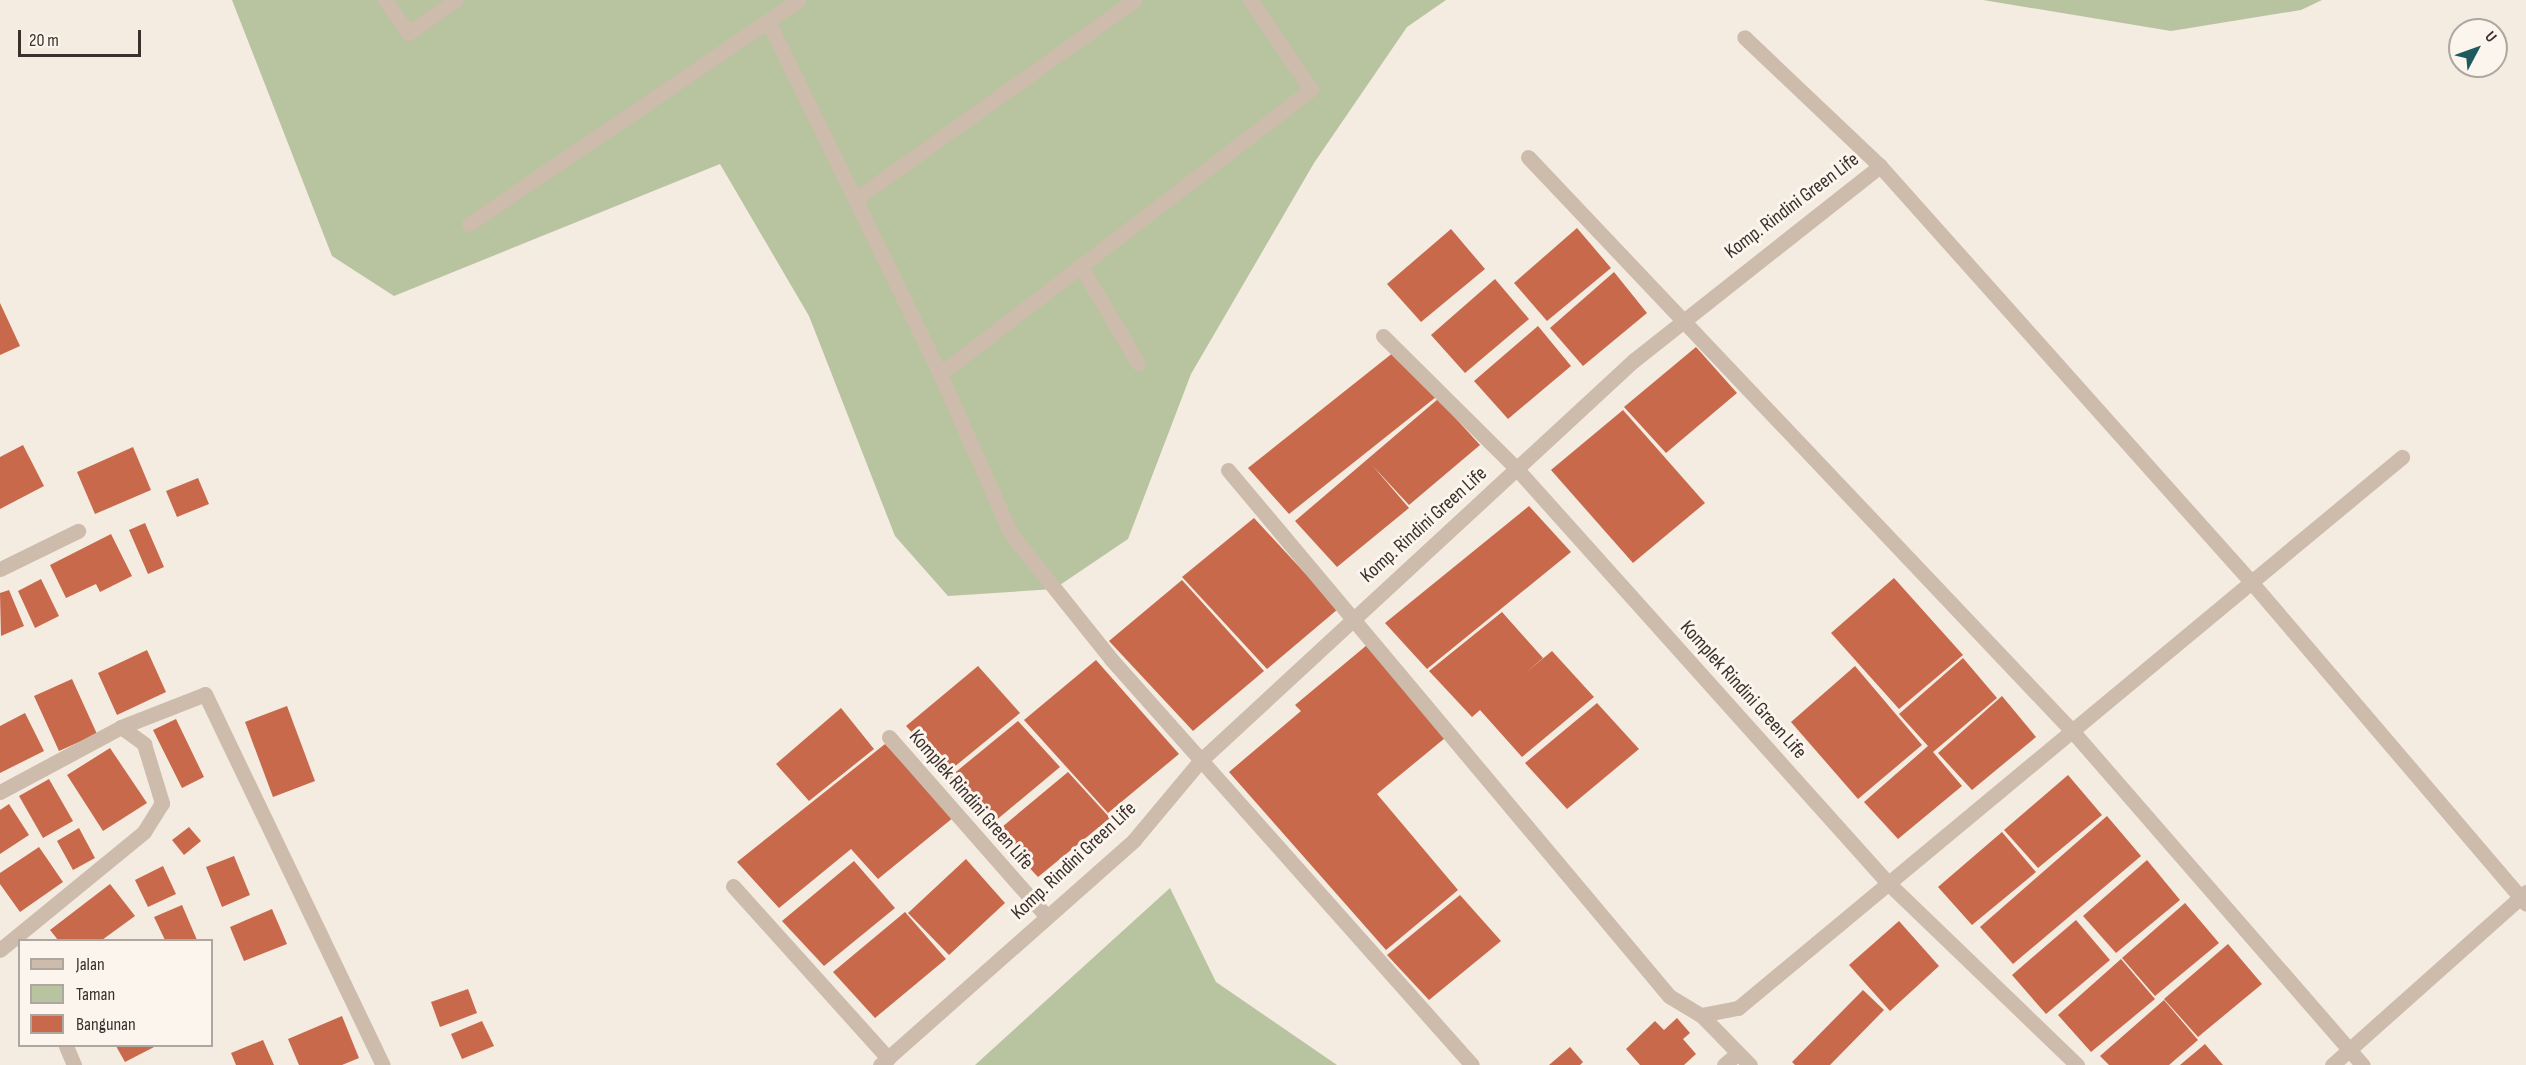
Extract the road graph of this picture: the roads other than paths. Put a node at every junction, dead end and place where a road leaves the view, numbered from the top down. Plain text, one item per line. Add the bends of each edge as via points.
1 (384, 0) edge
2 (456, 0) edge
3 (798, 0) edge
4 (1135, 0) edge
5 (1250, 0) edge
6 (768, 21) junction
7 (1744, 37) dead end
8 (1528, 157) dead end
9 (1880, 166) junction
10 (856, 198) junction
11 (469, 224) dead end
12 (1080, 265) junction
13 (1682, 317) junction
14 (1383, 336) dead end
15 (1138, 363) dead end
16 (940, 374) junction
17 (2402, 457) dead end
18 (1516, 468) junction
19 (1228, 470) dead end
20 (78, 531) dead end
21 (0, 569) edge
22 (2252, 583) junction
23 (1352, 618) junction
24 (121, 727) junction
25 (2074, 733) junction
26 (889, 737) dead end
27 (1200, 762) junction
28 (0, 792) edge
29 (1887, 882) junction
30 (733, 886) dead end
31 (2524, 898) edge
32 (1046, 916) junction
33 (18, 939) edge
34 (0, 950) edge
35 (1701, 1015) junction
36 (66, 1047) edge
37 (2349, 1050) junction
38 (1738, 1053) junction
39 (884, 1061) edge
40 (74, 1065) edge
41 (382, 1065) edge
42 (1472, 1065) edge
43 (1724, 1065) edge
44 (1750, 1065) edge
45 (2077, 1065) edge
46 (2332, 1065) edge
47 (2363, 1065) edge

1 - 2 street via 408,33
3 - 6 street
4 - 10 street
5 - 12 street via 1311,88
6 - 10 street
6 - 11 street
7 - 9 street, Komp. Rindini Green Life
8 - 13 street
9 - 13 street, Komp. Rindini Green Life
9 - 22 street
10 - 16 street
12 - 15 street
12 - 16 street
13 - 18 street, Komp. Rindini Green Life
13 - 25 street
14 - 18 street, Komplek Rindini Green Life
16 - 27 street via 1011,534
17 - 22 street
18 - 23 street, Komp. Rindini Green Life
18 - 29 street, Komplek Rindini Green Life
19 - 23 street
20 - 21 street
22 - 25 street
22 - 31 street
23 - 27 street, Komp. Rindini Green Life
23 - 35 street via 1669,996
24 - 28 street
24 - 33 street via 144,744 162,803 157,814 144,832
24 - 41 street via 205,694
25 - 29 street
25 - 37 street
26 - 32 street, Komplek Rindini Green Life
27 - 32 street, Komp. Rindini Green Life via 1134,840
27 - 42 street
29 - 35 street via 1738,1008
29 - 45 street, Komplek Rindini Green Life
30 - 39 street
31 - 37 street
32 - 39 street, Komp. Rindini Green Life
33 - 34 street
35 - 38 street
36 - 40 street
37 - 46 street
37 - 47 street
38 - 43 street
38 - 44 street

